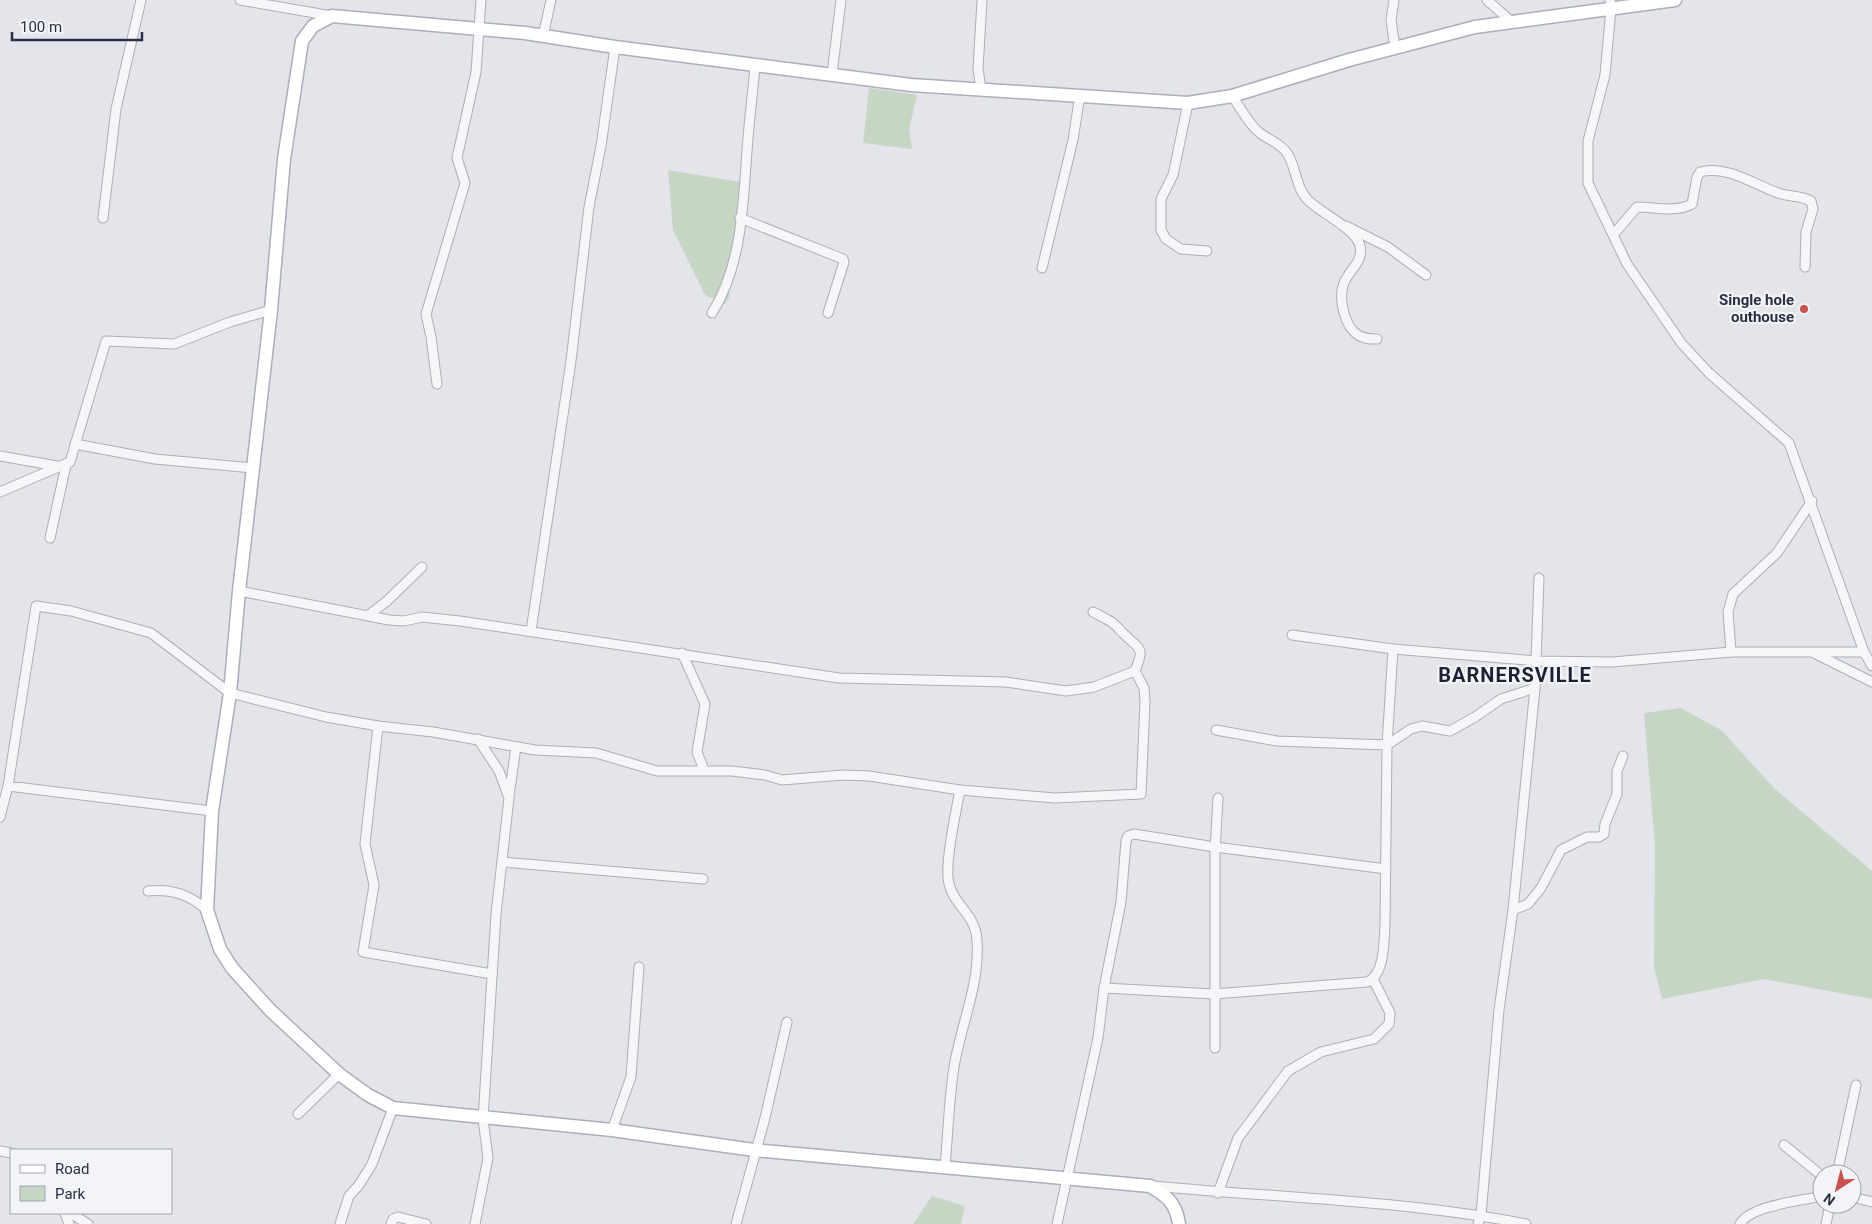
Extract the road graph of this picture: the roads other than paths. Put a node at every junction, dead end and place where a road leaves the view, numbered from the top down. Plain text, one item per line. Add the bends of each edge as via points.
1 (141, 0) edge
2 (240, 0) edge
3 (481, 0) edge
4 (551, 0) edge
5 (841, 0) edge
6 (982, 0) edge
7 (1394, 0) edge
8 (1487, 0) edge
9 (1675, 0) edge
10 (1610, 4) edge
11 (332, 16) junction
12 (1512, 22) junction
13 (480, 30) junction
14 (543, 36) junction
15 (615, 47) junction
16 (1395, 48) junction
17 (755, 66) junction
18 (832, 74) junction
19 (981, 89) junction
20 (1080, 95) junction
21 (1232, 96) junction
22 (1188, 103) junction
23 (104, 218) dead end
24 (740, 218) junction
25 (1343, 226) junction
26 (1614, 234) junction
27 (1207, 251) dead end
28 (1805, 267) dead end
29 (1042, 268) dead end
30 (1426, 275) dead end
31 (271, 310) junction
32 (712, 313) dead end
33 (828, 313) dead end
34 (1377, 339) dead end
35 (437, 384) dead end
36 (75, 444) junction
37 (0, 456) edge
38 (62, 466) junction
39 (253, 468) junction
40 (0, 492) edge
41 (1812, 501) junction
42 (50, 538) dead end
43 (422, 567) dead end
44 (1539, 578) dead end
45 (239, 591) junction
46 (1093, 612) dead end
47 (370, 614) junction
48 (531, 631) junction
49 (1292, 635) dead end
50 (1393, 649) junction
51 (1731, 652) junction
52 (1812, 652) junction
53 (1864, 652) junction
54 (682, 653) junction
55 (1537, 661) junction
56 (1872, 666) edge
57 (1135, 671) junction
58 (1872, 682) edge
59 (1535, 688) junction
60 (230, 693) junction
61 (378, 726) junction
62 (1216, 730) dead end
63 (478, 739) junction
64 (1387, 745) junction
65 (516, 747) junction
66 (1623, 756) dead end
67 (704, 770) junction
68 (8, 786) junction
69 (960, 790) junction
70 (509, 798) junction
71 (1218, 798) dead end
72 (212, 811) junction
73 (0, 816) edge
74 (1215, 847) junction
75 (503, 862) junction
76 (1386, 869) junction
77 (703, 879) dead end
78 (148, 891) dead end
79 (207, 910) junction
80 (1513, 910) junction
81 (639, 967) dead end
82 (492, 974) junction
83 (1373, 979) junction
84 (1104, 988) junction
85 (1214, 994) junction
86 (787, 1022) dead end
87 (1215, 1048) dead end
88 (339, 1074) junction
89 (1856, 1085) dead end
90 (394, 1108) junction
91 (298, 1114) dead end
92 (483, 1119) junction
93 (612, 1130) junction
94 (1784, 1145) dead end
95 (754, 1150) junction
96 (1839, 1164) edge
97 (945, 1166) junction
98 (1812, 1168) edge
99 (1068, 1177) junction
100 (1150, 1186) junction
101 (1218, 1192) junction
102 (1812, 1198) edge
103 (72, 1214) edge
104 (1480, 1220) edge
105 (88, 1224) edge
106 (340, 1224) edge
107 (391, 1224) edge
108 (426, 1224) edge
109 (475, 1224) edge
110 (736, 1224) edge
111 (1057, 1224) edge
112 (1179, 1224) edge
113 (1526, 1224) edge
114 (1740, 1224) edge

1 - 23 street via 116,109
2 - 11 street
3 - 13 street
4 - 14 street
5 - 18 street
6 - 19 street via 978,68
7 - 16 street via 1391,20
8 - 12 street
9 - 10 main road
10 - 12 main road
10 - 26 street via 1605,75 1588,141 1588,183
11 - 13 main road
11 - 31 main road via 313,26 302,40 284,159
12 - 16 main road via 1475,27
13 - 14 main road
13 - 35 street via 476,72 457,158 465,183 426,314
14 - 15 main road
15 - 17 main road
15 - 48 street via 589,207 571,361
16 - 21 main road
17 - 18 main road
17 - 24 street
18 - 19 main road via 910,85
19 - 20 main road
20 - 22 main road
20 - 29 street via 1073,140
21 - 22 main road
21 - 25 street via 1251,125 1285,151 1292,161 1301,192
22 - 27 street via 1173,175 1161,199 1161,230 1166,239 1181,249
24 - 32 street via 730,276
24 - 33 street via 843,259
25 - 30 street via 1388,247
25 - 34 street via 1360,244 1360,256 1341,292 1344,314 1358,335
26 - 28 street via 1637,207 1682,209 1692,204 1700,172 1722,172 1755,182 1778,194 1802,196 1812,201 1813,209 1806,232
26 - 41 street via 1627,264 1682,344 1709,373 1789,443
31 - 36 street via 174,344 106,341
31 - 39 main road
36 - 38 street via 70,462
36 - 39 street via 155,459
37 - 38 street
38 - 40 street
38 - 42 street
39 - 45 main road
41 - 51 street via 1777,553 1733,594 1728,612
41 - 53 street
43 - 47 street
44 - 55 street
45 - 47 street
45 - 60 main road
46 - 57 street via 1114,623 1139,648
47 - 48 street via 404,621 422,617
48 - 54 street
49 - 50 street
50 - 55 street
50 - 64 street
51 - 52 street
51 - 55 street via 1612,662
52 - 53 street
52 - 58 street
53 - 56 street
54 - 57 street via 839,678 1006,682 1066,691 1094,687
54 - 67 street via 705,704 697,752
55 - 59 street
57 - 69 street via 1144,688 1145,702 1141,794 1055,798
59 - 64 street via 1501,700 1450,731 1422,726 1411,729
59 - 80 street
60 - 61 street via 317,715
60 - 68 street via 151,633 71,611 36,606
60 - 72 main road
61 - 63 street
61 - 82 street via 365,844 374,885 363,952
62 - 64 street via 1277,741
63 - 65 street
63 - 70 street via 499,771
64 - 76 street
65 - 67 street via 596,753 658,771
65 - 70 street
66 - 80 street via 1617,771 1617,794 1604,824 1604,834 1561,850 1541,888 1528,904
67 - 69 street via 765,775 782,780 869,776
68 - 72 street
68 - 73 street
69 - 97 street via 948,884 955,899 966,909 975,930 977,955 975,989 967,1005 954,1068
70 - 75 street
71 - 74 street
72 - 79 main road
74 - 76 street
74 - 84 street via 1134,834 1128,836 1121,902
74 - 85 street
75 - 77 street
75 - 82 street
76 - 83 street via 1384,948
78 - 79 street via 181,893
79 - 88 main road via 220,949 232,968 283,1023
80 - 104 street via 1499,1010
81 - 93 street via 631,1077
82 - 92 street
83 - 85 street
83 - 101 street via 1390,1013 1389,1024 1374,1039 1322,1052 1288,1071 1238,1138
84 - 85 street
84 - 99 street via 1098,1038
85 - 87 street
86 - 95 street via 765,1118
88 - 90 main road via 368,1095
88 - 91 street
89 - 96 street
90 - 92 main road
90 - 106 street via 372,1164 360,1185 349,1196
92 - 93 main road
92 - 109 street via 488,1158
93 - 95 main road
94 - 98 street
95 - 97 main road
95 - 110 street
97 - 99 main road
99 - 100 main road
99 - 111 street
100 - 101 street
100 - 112 main road via 1168,1197
101 - 104 street via 1337,1200
102 - 114 street via 1770,1206 1746,1217
103 - 105 street
104 - 113 street
107 - 108 street via 398,1218

